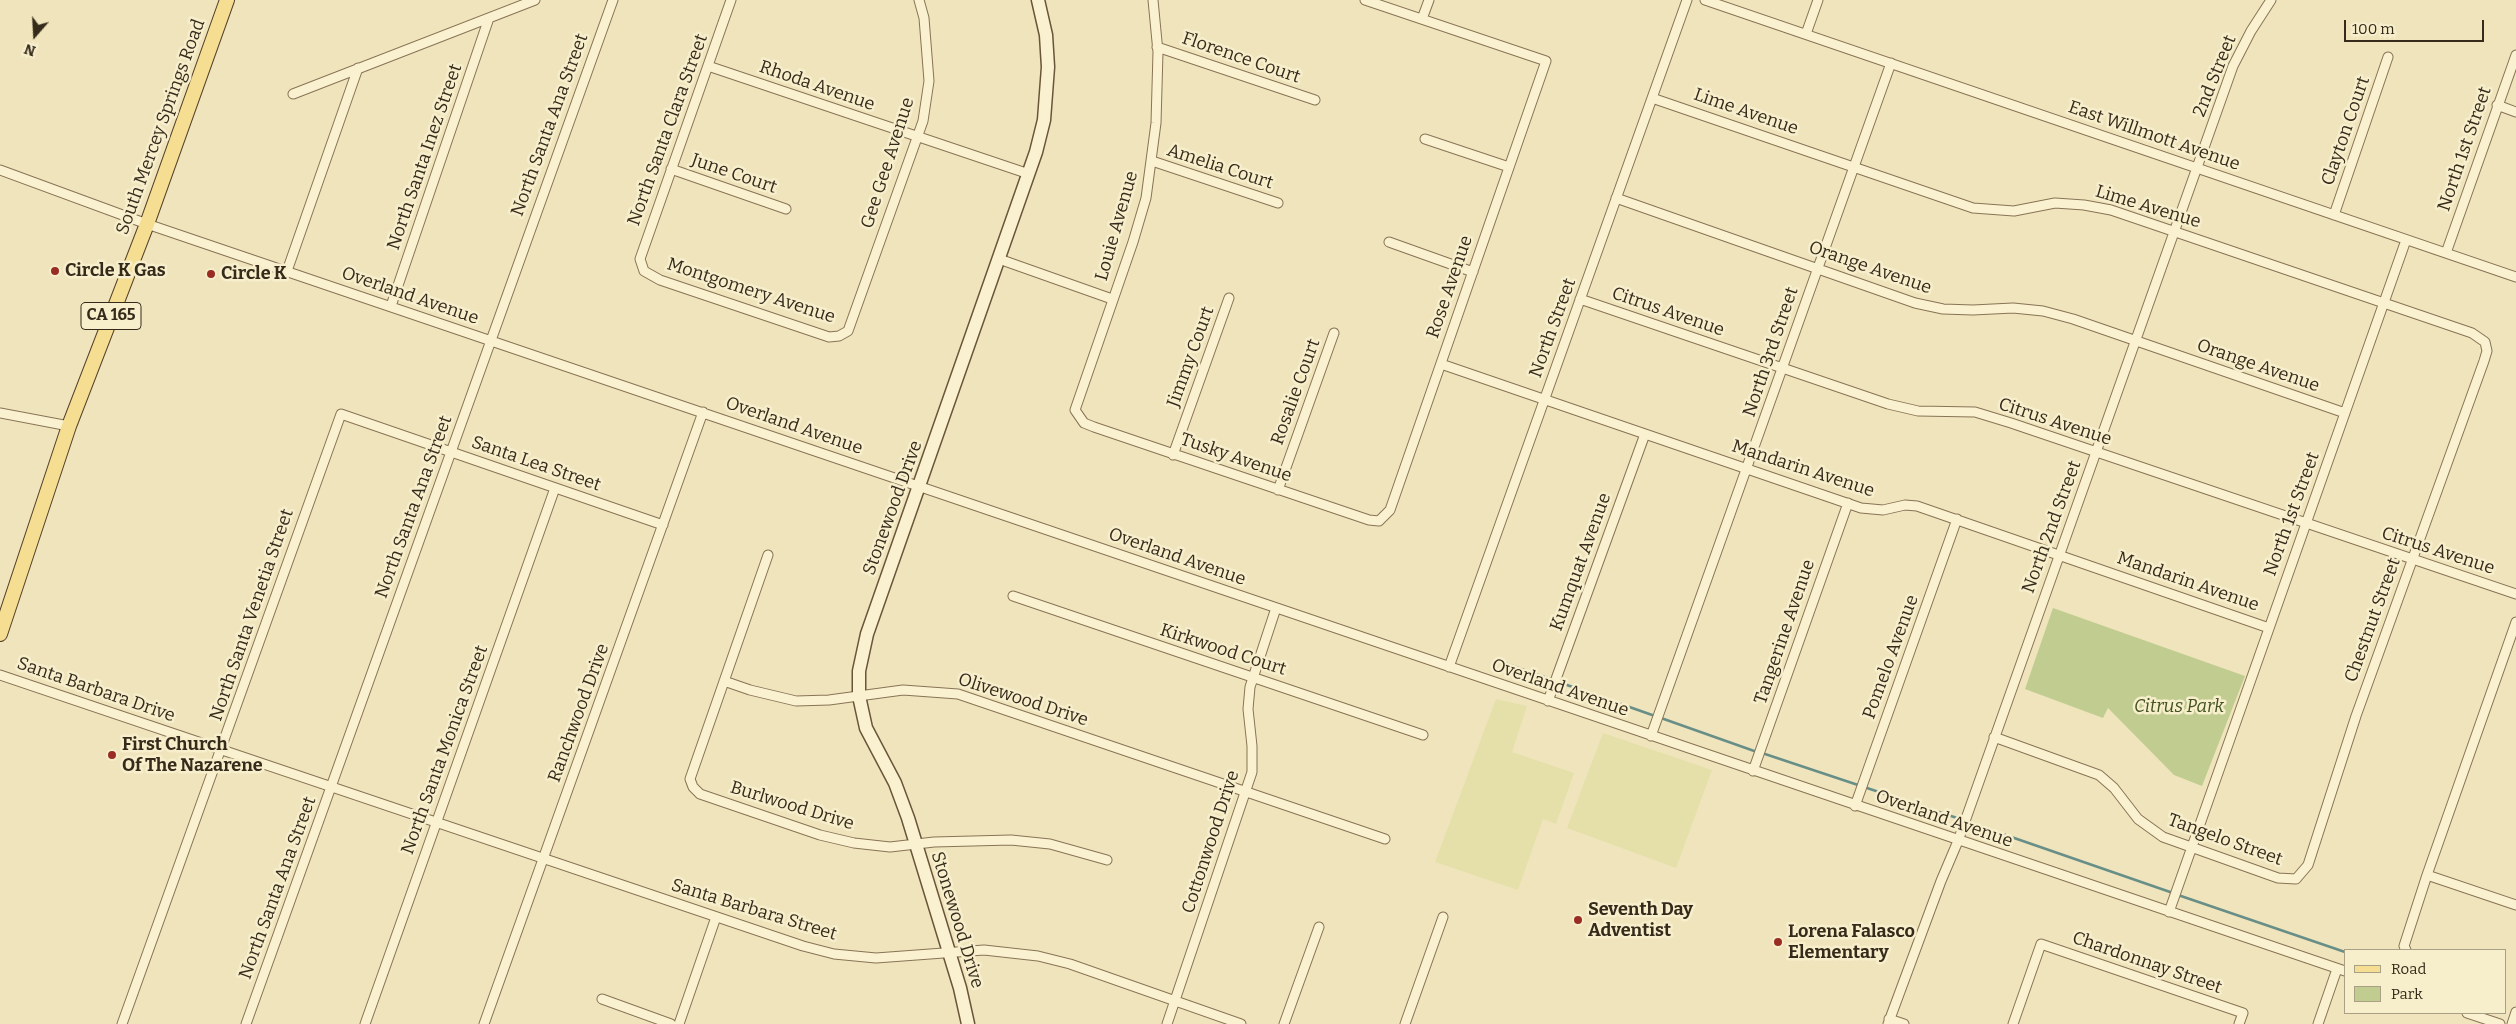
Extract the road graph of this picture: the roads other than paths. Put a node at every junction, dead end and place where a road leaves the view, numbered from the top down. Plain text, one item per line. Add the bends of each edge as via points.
1 (227, 0) edge
2 (535, 0) edge
3 (613, 0) edge
4 (731, 0) edge
5 (919, 0) edge
6 (1038, 0) edge
7 (1153, 0) edge
8 (1365, 0) edge
9 (1428, 0) edge
10 (1687, 0) edge
11 (1705, 0) edge
12 (1818, 0) edge
13 (2271, 0) edge
14 (489, 18) junction
15 (1422, 19) junction
16 (1806, 34) junction
17 (1157, 47) junction
18 (2516, 56) edge
19 (2388, 57) dead end
20 (1891, 63) junction
21 (708, 66) junction
22 (358, 68) junction
23 (293, 94) dead end
24 (1652, 98) junction
25 (1315, 100) dead end
26 (2497, 106) junction
27 (2516, 112) edge
28 (918, 137) junction
29 (1425, 139) dead end
30 (1152, 161) junction
31 (1854, 167) junction
32 (1509, 168) junction
33 (2197, 168) junction
34 (671, 169) junction
35 (0, 170) edge
36 (1029, 174) junction
37 (1616, 198) junction
38 (1278, 203) dead end
39 (786, 209) dead end
40 (2334, 215) junction
41 (147, 224) junction
42 (2175, 232) junction
43 (2406, 240) junction
44 (1389, 242) dead end
45 (2446, 253) junction
46 (999, 259) junction
47 (1818, 268) junction
48 (287, 271) junction
49 (644, 271) joint
50 (1473, 272) junction
51 (2516, 277) edge
52 (1229, 298) dead end
53 (1112, 299) junction
54 (1580, 300) junction
55 (2384, 304) junction
56 (391, 306) junction
57 (848, 331) joint
58 (1334, 334) dead end
59 (491, 340) junction
60 (2135, 342) junction
61 (2485, 342) joint
62 (1441, 364) junction
63 (1783, 368) junction
64 (1544, 400) junction
65 (703, 412) junction
66 (0, 413) edge
67 (2345, 413) junction
68 (341, 414) joint
69 (1084, 423) joint
70 (69, 426) junction
71 (1645, 434) junction
72 (451, 452) junction
73 (2096, 452) junction
74 (1173, 454) junction
75 (1748, 468) junction
76 (920, 486) junction
77 (555, 488) junction
78 (1278, 490) junction
79 (1848, 503) junction
80 (1957, 519) junction
81 (1378, 521) joint
82 (2306, 524) junction
83 (663, 525) junction
84 (2059, 554) junction
85 (768, 556) dead end
86 (2412, 560) junction
87 (2516, 594) edge
88 (1014, 596) dead end
89 (1276, 608) junction
90 (2516, 622) edge
91 (2269, 628) junction
92 (0, 634) edge
93 (1449, 667) junction
94 (0, 675) edge
95 (1253, 677) junction
96 (724, 681) junction
97 (859, 696) junction
98 (1548, 701) junction
99 (1423, 735) dead end
100 (1651, 736) junction
101 (1994, 737) junction
102 (222, 748) junction
103 (1753, 771) junction
104 (332, 786) junction
105 (1247, 792) junction
106 (1856, 806) junction
107 (437, 822) junction
108 (1385, 839) dead end
109 (1958, 841) junction
110 (916, 845) junction
111 (2192, 848) junction
112 (544, 857) junction
113 (1107, 860) dead end
114 (2427, 875) junction
115 (2296, 879) joint
116 (2516, 904) edge
117 (2169, 912) junction
118 (1443, 917) dead end
119 (716, 918) junction
120 (1319, 927) dead end
121 (2406, 949) edge
122 (948, 954) junction
123 (2341, 970) edge
124 (602, 999) dead end
125 (1175, 1001) junction
126 (2516, 1012) edge
127 (2470, 1014) edge
128 (1889, 1022) edge
129 (122, 1024) edge
130 (246, 1024) edge
131 (365, 1024) edge
132 (484, 1024) edge
133 (671, 1024) edge
134 (679, 1024) edge
135 (968, 1024) edge
136 (1167, 1024) edge
137 (1241, 1024) edge
138 (1284, 1024) edge
139 (1405, 1024) edge
140 (1904, 1024) edge
141 (2013, 1024) edge
142 (2239, 1024) edge
143 (2318, 1024) edge
144 (2500, 1024) edge
145 (2512, 1024) edge

1 - 41 main road, South Mercey Springs Road / CA 165
2 - 14 street
3 - 59 street, North Santa Ana Street
4 - 21 street, North Santa Clara Street
5 - 28 street, Gee Gee Avenue via 924,18 929,81
6 - 36 street, Stonewood Drive via 1046,35 1048,85 1044,120
7 - 17 street, Louie Avenue
8 - 15 street
9 - 15 street
10 - 24 street, North Street
11 - 16 street, East Willmott Avenue
12 - 16 street
13 - 33 street, 2nd Street via 2250,31 2233,66
14 - 22 street
14 - 56 street, North Santa Inez Street
15 - 32 street, Rose Avenue via 1546,60
16 - 20 street, East Willmott Avenue
17 - 25 street, Florence Court
17 - 30 street, Louie Avenue
18 - 26 street, North 1st Street
19 - 40 street, Clayton Court
20 - 31 street, North 3rd Street
20 - 33 street, East Willmott Avenue
21 - 28 street, Rhoda Avenue
21 - 34 street, North Santa Clara Street
22 - 23 street
22 - 48 street
24 - 31 street, Lime Avenue
24 - 37 street, North Street
26 - 27 street
26 - 45 street, North 1st Street
28 - 36 street, Rhoda Avenue
28 - 57 street, Gee Gee Avenue
29 - 32 street
30 - 38 street, Amelia Court
30 - 53 street, Louie Avenue via 1146,198
31 - 42 street, Lime Avenue via 1973,208 2014,211 2055,203 2084,204
31 - 47 street, North 3rd Street
32 - 50 street, Rose Avenue
33 - 40 street, East Willmott Avenue
33 - 42 street, North 2nd Street
34 - 39 street, June Court
34 - 49 street, North Santa Clara Street via 642,250 640,259
35 - 41 street, Overland Avenue
36 - 46 street, Stonewood Drive
37 - 47 street, Orange Avenue
37 - 54 street, North Street
40 - 43 street, East Willmott Avenue
41 - 48 street, Overland Avenue
41 - 70 main road, South Mercey Springs Road / CA 165
42 - 55 street, Lime Avenue
42 - 60 street, North 2nd Street
43 - 45 street, East Willmott Avenue
43 - 55 street, North 1st Street
44 - 50 street
45 - 51 street, East Willmott Avenue
46 - 53 street
46 - 76 street, Stonewood Drive
47 - 60 street, Orange Avenue via 1915,303 1950,309 2043,311
47 - 63 street, North 3rd Street
48 - 56 street, Overland Avenue
49 - 57 street, Montgomery Avenue via 660,280 819,334 838,336
50 - 62 street, Rose Avenue
52 - 74 street, Jimmy Court
53 - 69 street, Louie Avenue via 1075,410
54 - 63 street, Citrus Avenue
54 - 64 street, North Street
55 - 61 street, Lime Avenue via 2472,333
55 - 67 street, North 1st Street
56 - 59 street, Overland Avenue
58 - 78 street, Rosalie Court
59 - 65 street, Overland Avenue
59 - 72 street, North Santa Ana Street
60 - 67 street, Orange Avenue
60 - 73 street, North 2nd Street
61 - 86 street, Chestnut Street via 2484,360
62 - 64 street, Mandarin Avenue
62 - 81 street, Rose Avenue via 1390,510
63 - 73 street, Citrus Avenue via 1908,409 1975,412
63 - 75 street, North 3rd Street
64 - 71 street, Mandarin Avenue
64 - 93 street, North Street
65 - 76 street, Overland Avenue
65 - 83 street, Ranchwood Drive
66 - 70 street
67 - 82 street, North 1st Street
68 - 72 street, Santa Lea Street
68 - 102 street, North Santa Venetia Street
69 - 74 street, Tusky Avenue
70 - 92 main road, South Mercey Springs Road / CA 165
71 - 75 street, Mandarin Avenue
71 - 98 street, Kumquat Avenue
72 - 77 street, Santa Lea Street
72 - 104 street, North Santa Ana Street
73 - 82 street, Citrus Avenue
73 - 84 street, North 2nd Street
74 - 78 street, Tusky Avenue
75 - 79 street, Mandarin Avenue
75 - 100 street, North 3rd Street
76 - 89 street, Overland Avenue
76 - 97 street, Stonewood Drive via 863,646
77 - 83 street, Santa Lea Street
77 - 107 street, North Santa Monica Street
78 - 81 street, Tusky Avenue
79 - 80 street, Mandarin Avenue via 1883,510 1905,504
79 - 103 street, Tangerine Avenue
80 - 84 street, Mandarin Avenue
80 - 106 street, Pomelo Avenue
82 - 86 street, Citrus Avenue
82 - 91 street, North 1st Street
83 - 112 street, Ranchwood Drive
84 - 91 street, Mandarin Avenue
84 - 101 street, North 2nd Street
85 - 96 street
86 - 87 street, Citrus Avenue
86 - 115 street, Chestnut Street via 2356,716 2308,865
88 - 95 street, Kirkwood Court
89 - 93 street, Overland Avenue
89 - 95 street, Cottonwood Drive
90 - 114 street
91 - 111 street, North 1st Street
93 - 98 street, Overland Avenue
94 - 102 street, Santa Barbara Drive
95 - 99 street, Kirkwood Court
95 - 105 street, Cottonwood Drive via 1248,709 1253,759
96 - 97 street, Olivewood Drive via 796,701
96 - 110 street, Burlwood Drive via 690,779 700,794 831,838 878,846
97 - 105 street, Olivewood Drive via 903,690 958,694
97 - 110 street, Stonewood Drive via 866,728 895,782
98 - 100 street, Overland Avenue
100 - 103 street, Overland Avenue
101 - 109 street, North 2nd Street
101 - 111 street, Tangelo Street via 2094,773 2114,788 2146,825 2163,837
102 - 104 street, Santa Barbara Drive
102 - 129 street, North Santa Venetia Street
103 - 106 street, Overland Avenue
104 - 107 street, Santa Barbara Drive
104 - 130 street, North Santa Ana Street
105 - 108 street, Olivewood Drive
105 - 125 street, Cottonwood Drive
106 - 109 street, Overland Avenue
107 - 112 street, Santa Barbara Street
107 - 131 street, North Santa Monica Street
109 - 117 street, Overland Avenue
109 - 128 street, North 2nd Street
110 - 113 street, Burlwood Drive via 1011,840 1050,844
110 - 122 street, Stonewood Drive
111 - 115 street, Tangelo Street via 2278,878
111 - 117 street, North 1st Street
112 - 119 street, Santa Barbara Street
112 - 132 street, Ranchwood Drive
114 - 116 street
114 - 121 street
117 - 123 street, Overland Avenue
118 - 139 street
119 - 122 street, Santa Barbara Street via 834,954 876,958
119 - 134 street
120 - 138 street
122 - 125 street, Santa Barbara Street via 984,950 1038,956
122 - 135 street, Stonewood Drive
123 - 143 street
124 - 133 street
125 - 136 street, Cottonwood Drive
125 - 137 street, Santa Barbara Street
126 - 145 street
127 - 144 street
128 - 140 street
141 - 142 street, Chardonnay Street via 2042,944 2243,1012

